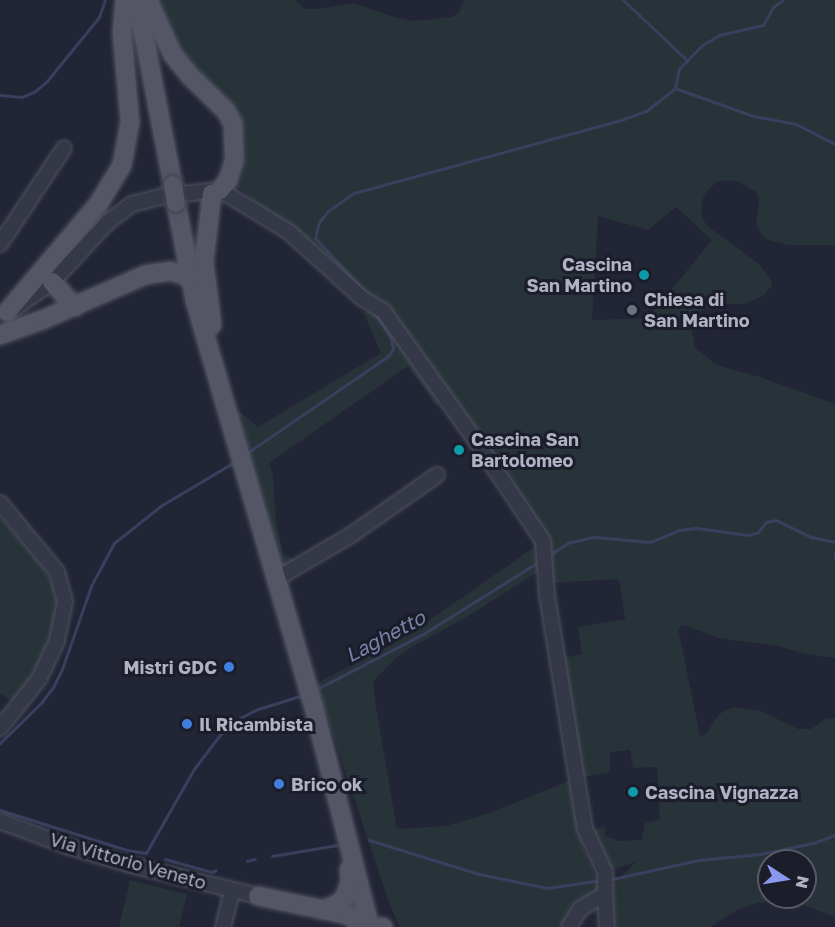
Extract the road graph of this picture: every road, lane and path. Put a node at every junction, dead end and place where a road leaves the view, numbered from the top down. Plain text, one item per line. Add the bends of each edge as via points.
1 (125, 0) edge
2 (137, 0) edge
3 (148, 0) edge
4 (64, 148) dead end
5 (216, 192) junction
6 (0, 244) edge
7 (190, 277) junction
8 (52, 282) junction
9 (75, 307) junction
10 (4, 314) edge
11 (0, 334) edge
12 (235, 440) junction
13 (437, 475) dead end
14 (0, 502) edge
15 (276, 579) junction
16 (0, 728) edge
17 (320, 729) junction
18 (0, 821) edge
19 (342, 826) junction
20 (232, 890) junction
21 (605, 894) junction
22 (258, 896) joint
23 (322, 910) junction
24 (224, 927) edge
25 (364, 927) edge
26 (370, 927) edge
27 (383, 927) edge
28 (569, 927) edge
29 (607, 927) edge

1 - 10 main road via 122,33 130,122 120,170 99,203
2 - 7 main road
3 - 5 main road via 173,55 232,120 234,158 228,180
4 - 6 street
5 - 8 street via 163,196 132,204 103,226
5 - 12 main road via 205,245 205,272 214,342
5 - 21 street via 289,232 380,310 543,541 548,605 585,829 605,872
7 - 9 main road via 170,271 150,273
7 - 12 main road
8 - 9 main road
8 - 10 street
9 - 11 main road
12 - 15 main road
13 - 15 street via 351,535
14 - 16 street via 57,572 65,602 57,641 39,679
15 - 17 main road
17 - 19 main road
17 - 27 main road
18 - 20 street, Via Vittorio Veneto via 70,847
19 - 23 main road via 349,890 341,902
19 - 26 main road
20 - 22 street, Via Vittorio Veneto
20 - 24 street
21 - 28 street via 580,909
21 - 29 street
22 - 23 main road
23 - 25 main road via 348,915

